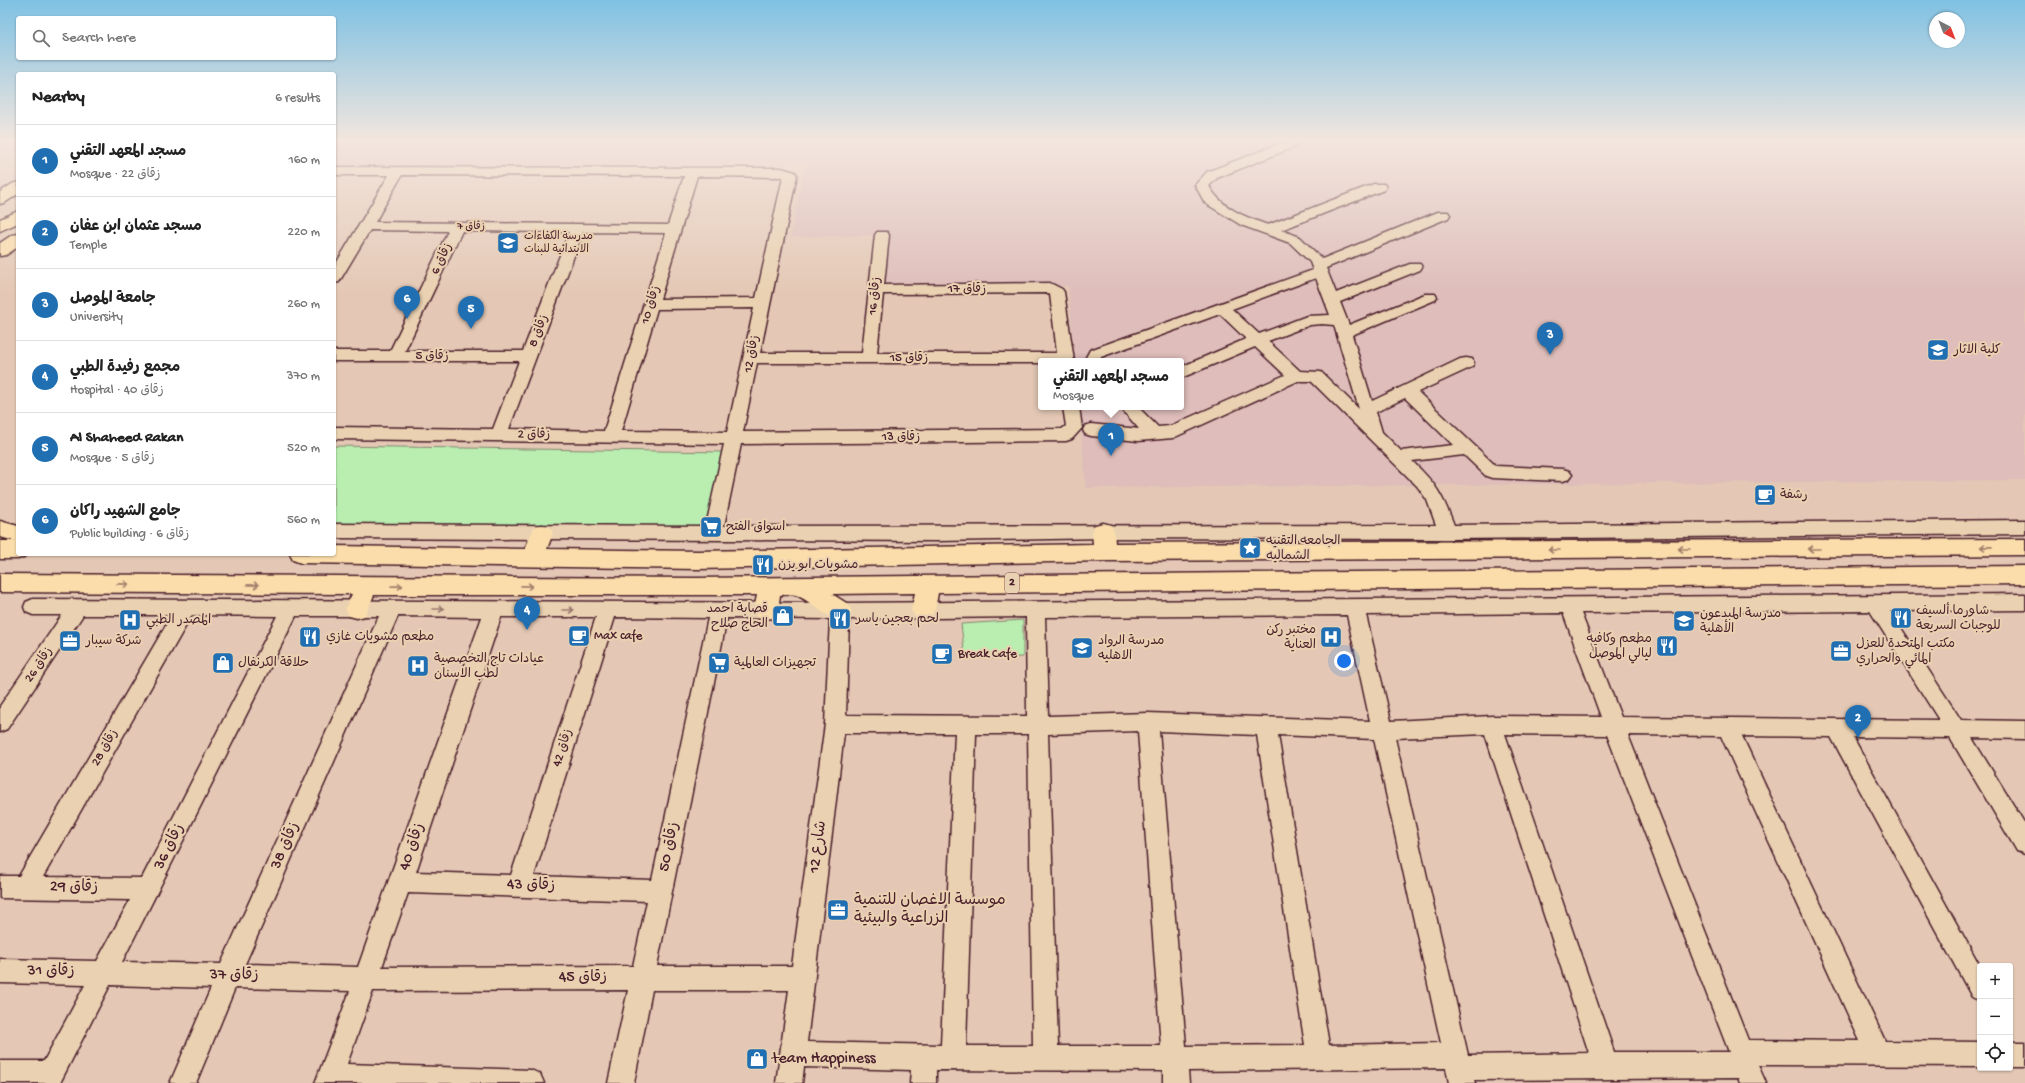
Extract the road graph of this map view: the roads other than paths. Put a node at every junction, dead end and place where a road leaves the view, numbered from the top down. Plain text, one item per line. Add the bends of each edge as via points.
1 (385, 193) edge
2 (685, 193) edge
3 (786, 193) edge
4 (1206, 193) edge
5 (1363, 193) edge
6 (1443, 215) dead end
7 (16, 217) edge
8 (0, 226) edge
9 (365, 226) junction
10 (457, 227) junction
11 (578, 228) junction
12 (674, 229) junction
13 (1269, 230) junction
14 (16, 232) edge
15 (882, 235) dead end
16 (16, 239) edge
17 (0, 242) edge
18 (0, 251) edge
19 (1415, 267) dead end
20 (1319, 269) junction
21 (336, 276) edge
22 (875, 290) junction
23 (1430, 297) dead end
24 (1332, 300) junction
25 (762, 303) junction
26 (652, 304) junction
27 (1222, 308) junction
28 (1342, 327) junction
29 (1256, 340) junction
30 (336, 356) edge
31 (395, 356) junction
32 (530, 356) junction
33 (752, 358) junction
34 (869, 358) junction
35 (1066, 358) edge
36 (1093, 358) edge
37 (1038, 359) edge
38 (1466, 363) dead end
39 (1184, 372) edge
40 (1296, 376) junction
41 (1407, 391) junction
42 (1071, 410) edge
43 (1131, 410) edge
44 (1367, 410) junction
45 (1091, 430) dead end
46 (336, 433) edge
47 (1374, 433) junction
48 (499, 434) junction
49 (1154, 434) junction
50 (611, 436) junction
51 (735, 438) junction
52 (1468, 449) junction
53 (1398, 457) junction
54 (1563, 475) dead end
55 (2025, 527) edge
56 (0, 529) edge
57 (336, 531) edge
58 (1448, 532) junction
59 (16, 533) edge
60 (542, 533) junction
61 (713, 534) junction
62 (1104, 541) junction
63 (2025, 547) edge
64 (1842, 549) junction
65 (0, 550) edge
66 (16, 550) edge
67 (336, 555) edge
68 (534, 558) junction
69 (2025, 575) edge
70 (1857, 576) junction
71 (0, 583) edge
72 (90, 583) junction
73 (928, 584) junction
74 (800, 586) junction
75 (366, 587) junction
76 (770, 587) junction
77 (0, 598) edge
78 (2025, 602) edge
79 (1875, 603) junction
80 (1569, 605) junction
81 (33, 607) dead end
82 (1355, 607) junction
83 (77, 608) junction
84 (186, 608) junction
85 (290, 609) junction
86 (357, 609) junction
87 (392, 609) junction
88 (494, 609) junction
89 (1035, 609) junction
90 (608, 610) junction
91 (719, 610) junction
92 (766, 610) junction
93 (923, 610) junction
94 (840, 611) junction
95 (1148, 722) junction
96 (0, 723) edge
97 (835, 724) junction
98 (966, 724) junction
99 (1037, 725) junction
100 (1266, 725) junction
101 (1492, 725) junction
102 (1614, 726) junction
103 (1727, 728) junction
104 (1836, 728) junction
105 (1383, 730) junction
106 (1956, 730) junction
107 (2025, 730) edge
108 (2025, 844) edge
109 (401, 882) junction
110 (519, 886) junction
111 (0, 887) edge
112 (25, 887) junction
113 (148, 889) junction
114 (661, 891) junction
115 (0, 971) edge
116 (103, 973) junction
117 (228, 976) junction
118 (643, 978) junction
119 (801, 978) junction
120 (365, 979) junction
121 (1977, 984) edge
122 (793, 1054) junction
123 (1878, 1054) junction
124 (1977, 1054) edge
125 (1319, 1057) junction
126 (953, 1059) junction
127 (1046, 1059) junction
128 (1606, 1065) junction
129 (1747, 1067) edge
130 (1458, 1069) edge
131 (924, 1071) edge
132 (1175, 1071) edge
133 (0, 1074) edge
134 (48, 1078) edge
135 (329, 1080) edge
136 (478, 1082) edge
137 (183, 1083) edge
138 (531, 1083) edge
139 (621, 1083) edge
140 (789, 1083) edge

1 - 9 street
2 - 12 street, زقاق 10
3 - 25 street, زقاق 12
4 - 13 street via 1210,200 1227,212
5 - 13 street
6 - 20 street
7 - 8 highway
9 - 10 street, زقاق 7
9 - 21 street
10 - 11 street, زقاق 7
10 - 31 street, زقاق 6
11 - 12 street, زقاق 7
11 - 32 street, زقاق 8
12 - 26 street, زقاق 10
13 - 20 street via 1295,240 1316,260
14 - 17 highway
15 - 22 street, زقاق 16
16 - 18 highway
19 - 24 street
20 - 24 street
20 - 27 street
22 - 34 street, زقاق 16
22 - 35 street, زقاق 17 via 1050,288 1057,292
23 - 28 street
24 - 28 street
25 - 26 street
25 - 33 street, زقاق 12
26 - 50 street, زقاق 10
27 - 29 street
27 - 36 street via 1095,354
28 - 29 street via 1322,319 1307,321
28 - 44 street
29 - 39 street
29 - 40 street
30 - 31 street, زقاق 5
31 - 32 street, زقاق 5
32 - 48 street, زقاق 8
33 - 34 street, زقاق 15
33 - 51 street, زقاق 12
34 - 37 street, زقاق 15
38 - 41 street
40 - 47 street via 1315,376
40 - 49 street via 1173,432
41 - 44 street
41 - 52 street
42 - 51 street, زقاق 13 via 1074,428 1066,435
43 - 49 street
44 - 47 street
45 - 49 street via 1138,435
46 - 48 street, زقاق 2
47 - 53 street
48 - 50 street, زقاق 2
50 - 51 street, زقاق 2
51 - 61 street, زقاق 12
52 - 53 street
52 - 54 street via 1492,472
53 - 58 street via 1432,493
55 - 58 street
56 - 59 highway
57 - 60 street
58 - 62 street
60 - 61 street
60 - 68 highway
61 - 62 street via 937,534
64 -> 62 highway, 2
62 - 68 highway, 2 via 707,560
63 -> 64 highway, 2
64 - 70 highway
65 - 66 highway
67 - 68 highway, 2
69 - 70 highway, 2
70 - 73 highway, 2
71 - 72 highway, 2
72 -> 75 highway, 2
72 - 77 highway
73 - 74 highway, 2
73 - 93 highway
74 - 76 highway, 2
74 - 94 highway
75 -> 76 highway, 2
75 - 86 highway
76 - 92 highway
78 - 79 street
79 - 80 street
79 - 106 street
80 - 82 street
80 - 102 street
81 - 83 street
82 - 89 street
82 - 105 street
83 - 84 street
83 - 96 street, زقاق 26
84 - 85 street
84 - 112 street, زقاق 28
85 - 86 street
85 - 113 street, زقاق 36
86 - 87 street
87 -> 88 street
87 - 117 street, زقاق 38
88 -> 90 street
88 - 109 street, زقاق 40
89 - 93 street
89 - 99 street
90 - 91 street
90 - 110 street, زقاق 42
91 - 92 street
91 - 114 street, زقاق 50
92 - 94 street
93 - 94 street
94 - 97 street, شارع 12
95 - 99 street
95 - 100 street
95 - 132 street
97 - 98 street
97 - 119 street, شارع 12
98 - 99 street
98 - 126 street
99 - 127 street
100 - 105 street
100 - 125 street
101 - 102 street
101 - 105 street
101 - 128 street
102 - 103 street
102 - 129 street
103 - 104 street
103 - 123 street
104 - 106 street
104 - 121 street
105 - 130 street
106 - 107 street
106 - 108 street
109 - 110 street, زقاق 43
109 - 120 street, زقاق 40
110 - 114 street, زقاق 43
111 - 112 street, زقاق 29
112 - 113 street, زقاق 29
113 - 116 street, زقاق 36
114 - 118 street, زقاق 50
115 - 116 street, زقاق 31
116 - 117 street, زقاق 37
116 - 134 street, زقاق 36
117 - 120 street, زقاق 37
117 - 137 street, زقاق 38
118 - 119 street, زقاق 45
118 - 120 street, زقاق 45
118 - 139 street, زقاق 50
119 - 122 street, شارع 12
120 - 135 street, زقاق 40
122 - 131 street
122 - 140 street, شارع 12
123 - 124 street
123 - 129 street
125 - 130 street
125 - 132 street
126 - 127 street
126 - 131 street
127 - 132 street
128 - 129 street
128 - 130 street
133 - 134 street
135 - 136 street
136 - 138 street

